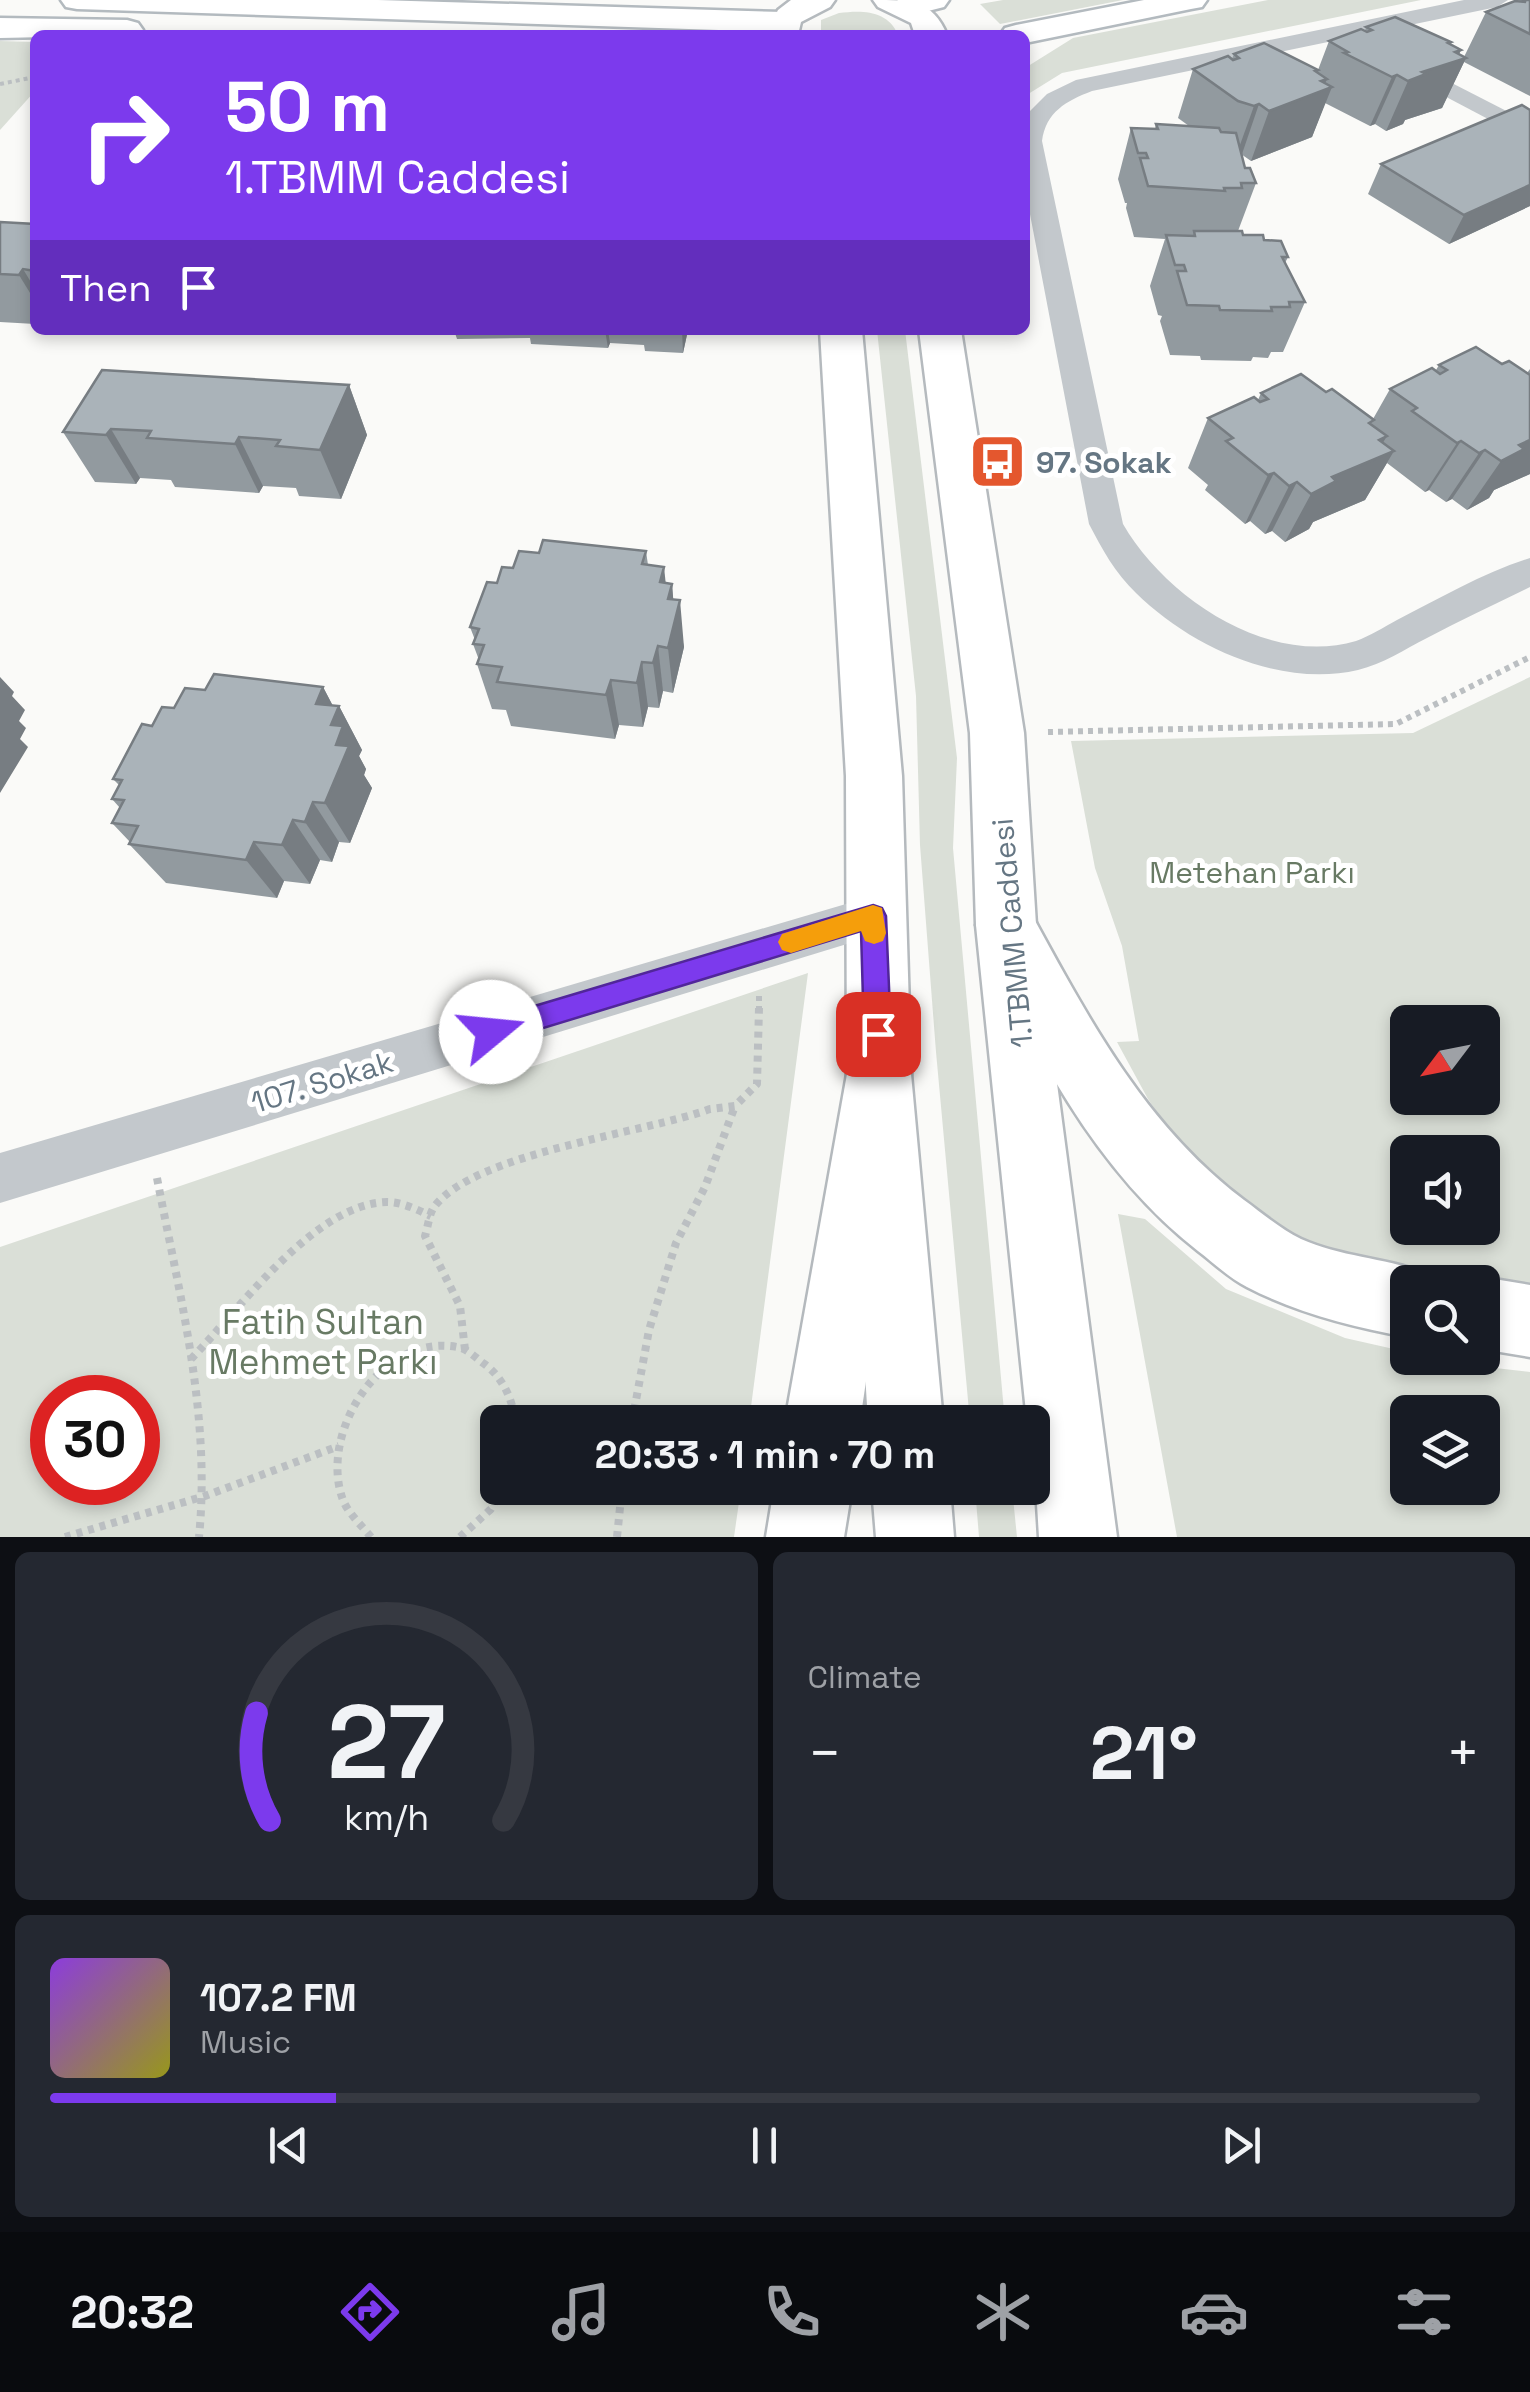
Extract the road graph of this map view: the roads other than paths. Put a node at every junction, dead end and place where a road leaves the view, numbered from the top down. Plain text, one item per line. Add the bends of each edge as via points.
1 (76, 0) edge
2 (1190, 0) edge
3 (1497, 0) edge
4 (906, 2) edge
5 (796, 13) edge
6 (0, 28) edge
7 (74, 30) edge
8 (930, 30) edge
9 (1030, 32) edge
10 (1342, 32) junction
11 (1530, 134) edge
12 (1030, 138) edge
13 (1030, 147) edge
14 (841, 335) edge
15 (941, 335) edge
16 (1530, 570) edge
17 (873, 916) junction
18 (1006, 925) junction
19 (879, 1074) junction
20 (0, 1178) edge
21 (1390, 1298) edge
22 (1500, 1316) edge
23 (1530, 1321) edge
24 (825, 1405) edge
25 (905, 1405) edge
26 (811, 1505) edge
27 (912, 1505) edge
28 (806, 1537) edge
29 (915, 1537) edge
30 (1078, 1537) edge

1 - 5 main road
2 - 9 main road
3 - 10 street
4 - 8 main road
6 - 7 main road
10 - 11 street
10 - 12 street via 1085,84 1046,104
13 - 16 street via 1106,524 1130,566 1185,614 1269,652 1317,661 1361,654
14 - 17 main road via 874,776
15 - 18 main road, 1.TBMM Caddesi via 997,733
17 - 19 main road
17 - 20 street, 107. Sokak
18 - 21 main road via 1089,1082 1138,1152 1192,1208 1276,1264
18 - 30 main road, 1.TBMM Caddesi
19 - 24 main road
19 - 25 main road
22 - 23 main road
26 - 28 main road
27 - 29 main road

